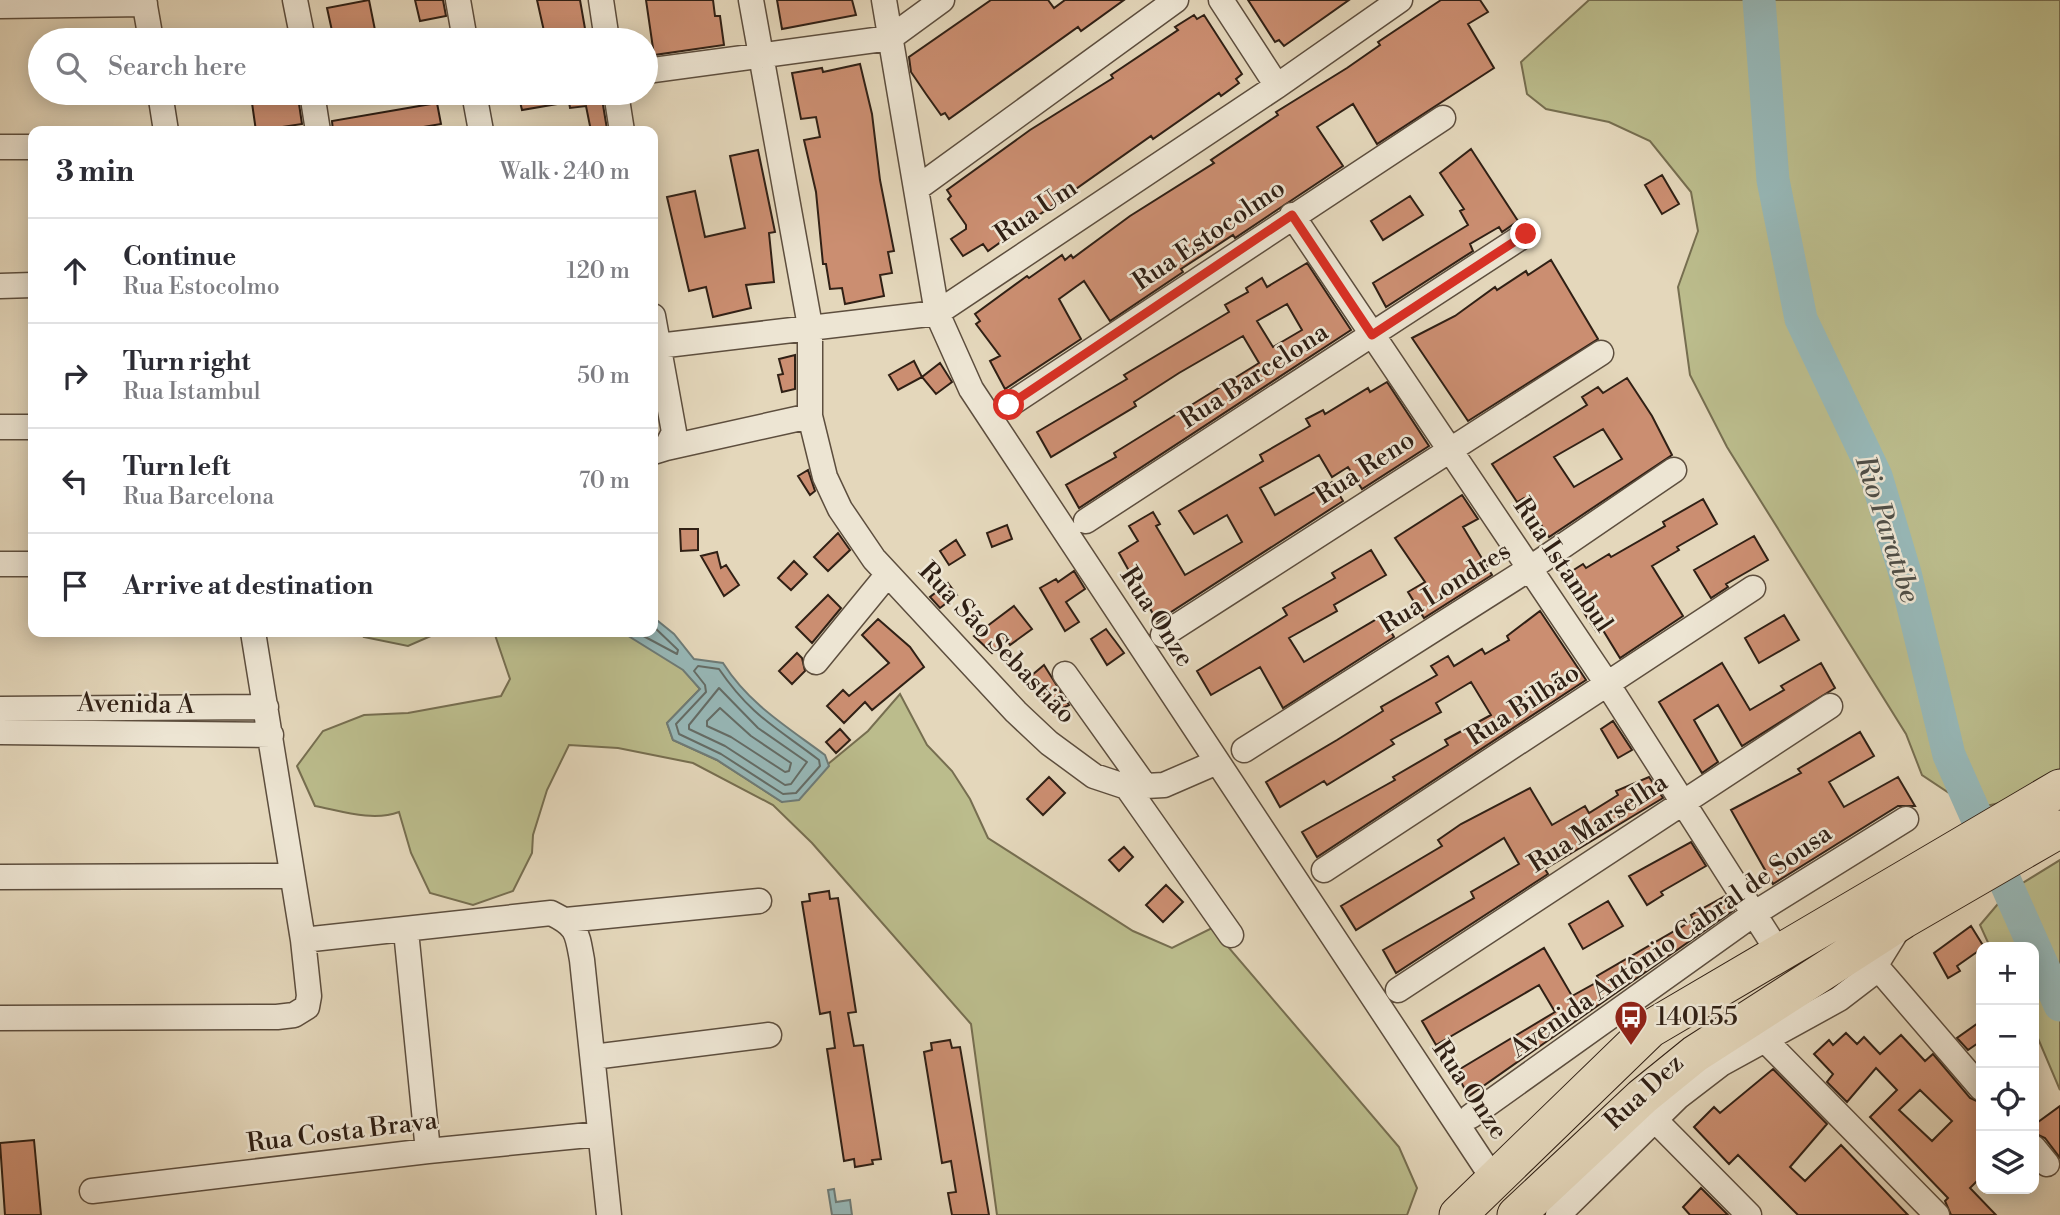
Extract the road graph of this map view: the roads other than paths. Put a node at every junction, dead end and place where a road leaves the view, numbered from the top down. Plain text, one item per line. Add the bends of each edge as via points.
1 (295, 0) edge
2 (458, 0) edge
3 (601, 0) edge
4 (751, 0) edge
5 (884, 0) edge
6 (942, 0) edge
7 (1176, 0) edge
8 (1221, 0) edge
9 (1400, 0) edge
10 (144, 2) edge
11 (0, 6) edge
12 (149, 28) edge
13 (301, 28) edge
14 (463, 28) edge
15 (605, 28) edge
16 (890, 38) junction
17 (761, 55) junction
18 (658, 69) edge
19 (1278, 86) junction
20 (162, 105) edge
21 (314, 105) edge
22 (476, 105) edge
23 (618, 105) edge
24 (1443, 118) dead end
25 (165, 126) edge
26 (317, 126) edge
27 (480, 126) edge
28 (621, 126) edge
29 (0, 147) edge
30 (28, 147) edge
31 (916, 189) junction
32 (1292, 215) junction
33 (1526, 234) dead end
34 (28, 285) edge
35 (0, 286) edge
36 (937, 313) junction
37 (810, 326) junction
38 (1372, 335) junction
39 (658, 346) joint
40 (1601, 353) dead end
41 (1009, 405) dead end
42 (810, 416) junction
43 (0, 427) edge
44 (28, 427) edge
45 (664, 444) edge
46 (1449, 449) junction
47 (1674, 470) dead end
48 (1086, 521) dead end
49 (0, 564) edge
50 (28, 564) edge
51 (1529, 569) junction
52 (888, 574) junction
53 (1753, 588) dead end
54 (1163, 635) dead end
55 (254, 637) edge
56 (816, 662) dead end
57 (1065, 674) dead end
58 (1608, 685) junction
59 (1830, 706) dead end
60 (266, 707) junction
61 (0, 709) edge
62 (0, 732) edge
63 (271, 735) junction
64 (1244, 750) dead end
65 (1217, 762) junction
66 (1136, 786) junction
67 (2060, 788) edge
68 (1684, 802) junction
69 (1906, 819) dead end
70 (2060, 829) edge
71 (2001, 842) junction
72 (1324, 870) dead end
73 (1949, 873) junction
74 (290, 876) junction
75 (0, 877) edge
76 (758, 901) dead end
77 (1755, 913) junction
78 (566, 920) junction
79 (1903, 920) junction
80 (405, 931) junction
81 (1231, 935) dead end
82 (303, 940) junction
83 (1779, 953) junction
84 (1877, 967) junction
85 (1398, 990) dead end
86 (0, 1018) edge
87 (769, 1035) dead end
88 (1766, 1041) junction
89 (593, 1057) junction
90 (1976, 1082) edge
91 (1471, 1116) dead end
92 (1655, 1121) junction
93 (599, 1134) junction
94 (1541, 1136) junction
95 (428, 1151) junction
96 (1587, 1168) junction
97 (1494, 1180) junction
98 (92, 1191) dead end
99 (1564, 1213) edge
100 (609, 1215) edge
101 (1458, 1215) edge
102 (1516, 1215) edge
103 (1749, 1215) edge
104 (1937, 1215) edge

1 - 13 street
2 - 14 street
3 - 15 street
4 - 17 street
5 - 16 street, Rua Onze
6 - 16 street
7 - 31 street
8 - 19 street
9 - 19 street, Rua Um
10 - 11 street
10 - 12 street
16 - 17 street
16 - 31 street, Rua Onze
17 - 18 street
17 - 37 street
19 - 36 street, Rua Um
20 - 25 street
21 - 26 street
22 - 27 street
23 - 28 street
24 - 32 street, Rua Estocolmo
29 - 30 street
31 - 36 street, Rua Onze
32 - 38 street, Rua Istambul
32 - 41 street, Rua Estocolmo
33 - 38 street, Rua Barcelona
34 - 35 street
36 - 37 street, Rua Um
36 - 65 street, Rua Onze via 971,389
37 - 39 street, Rua Um
37 - 42 street, Rua São Sebastião
38 - 46 street, Rua Istambul
38 - 48 street, Rua Barcelona
39 - 45 street
40 - 46 street, Rua Reno
42 - 45 street
42 - 52 street, Rua São Sebastião via 825,477 840,509
43 - 44 street
46 - 51 street, Rua Istambul
46 - 54 street, Rua Reno
47 - 51 street, Rua Londres
49 - 50 street
51 - 58 street, Rua Istambul
51 - 64 street, Rua Londres
52 - 56 street, Rua São Sebastião
52 - 66 street, Rua São Sebastião via 1049,743 1094,776
53 - 58 street, Rua Bilbão
55 - 60 street
57 - 66 street
58 - 68 street, Rua Istambul
58 - 72 street, Rua Bilbão
59 - 68 street, Rua Marselha
60 - 61 street, Avenida A
60 - 63 street
62 - 63 street, Avenida A
63 - 74 street
65 - 66 street via 1164,785
65 - 97 street, Rua Onze
66 - 81 street
67 - 71 highway
68 - 77 street, Rua Istambul
68 - 85 street, Rua Marselha
69 - 77 street, Avenida Antônio Cabral de Sousa
70 - 71 highway
71 - 73 highway
73 - 79 highway
73 - 83 highway
74 - 75 street
74 - 82 street
76 - 78 street
77 - 83 street, Rua Istambul
77 - 91 street, Avenida Antônio Cabral de Sousa
78 - 80 street via 551,913
78 - 89 street via 576,931
79 - 84 street, Rua Dez
79 - 96 highway via 1695,1054 1642,1097
80 - 82 street
80 - 95 street
82 - 86 street via 309,996 307,1007 294,1015
83 - 94 highway via 1650,1029
84 - 88 street, Rua Dez via 1839,999
84 - 90 street
87 - 89 street
88 - 92 street, Rua Dez via 1721,1064
88 - 104 street
89 - 93 street
92 - 96 street, Rua Dez
92 - 103 street
93 - 95 street, Rua Costa Brava
93 - 100 street
94 - 96 highway
94 - 97 highway
95 - 98 street, Rua Costa Brava
96 - 99 street, Rua Dez
96 - 102 highway
97 - 101 highway

